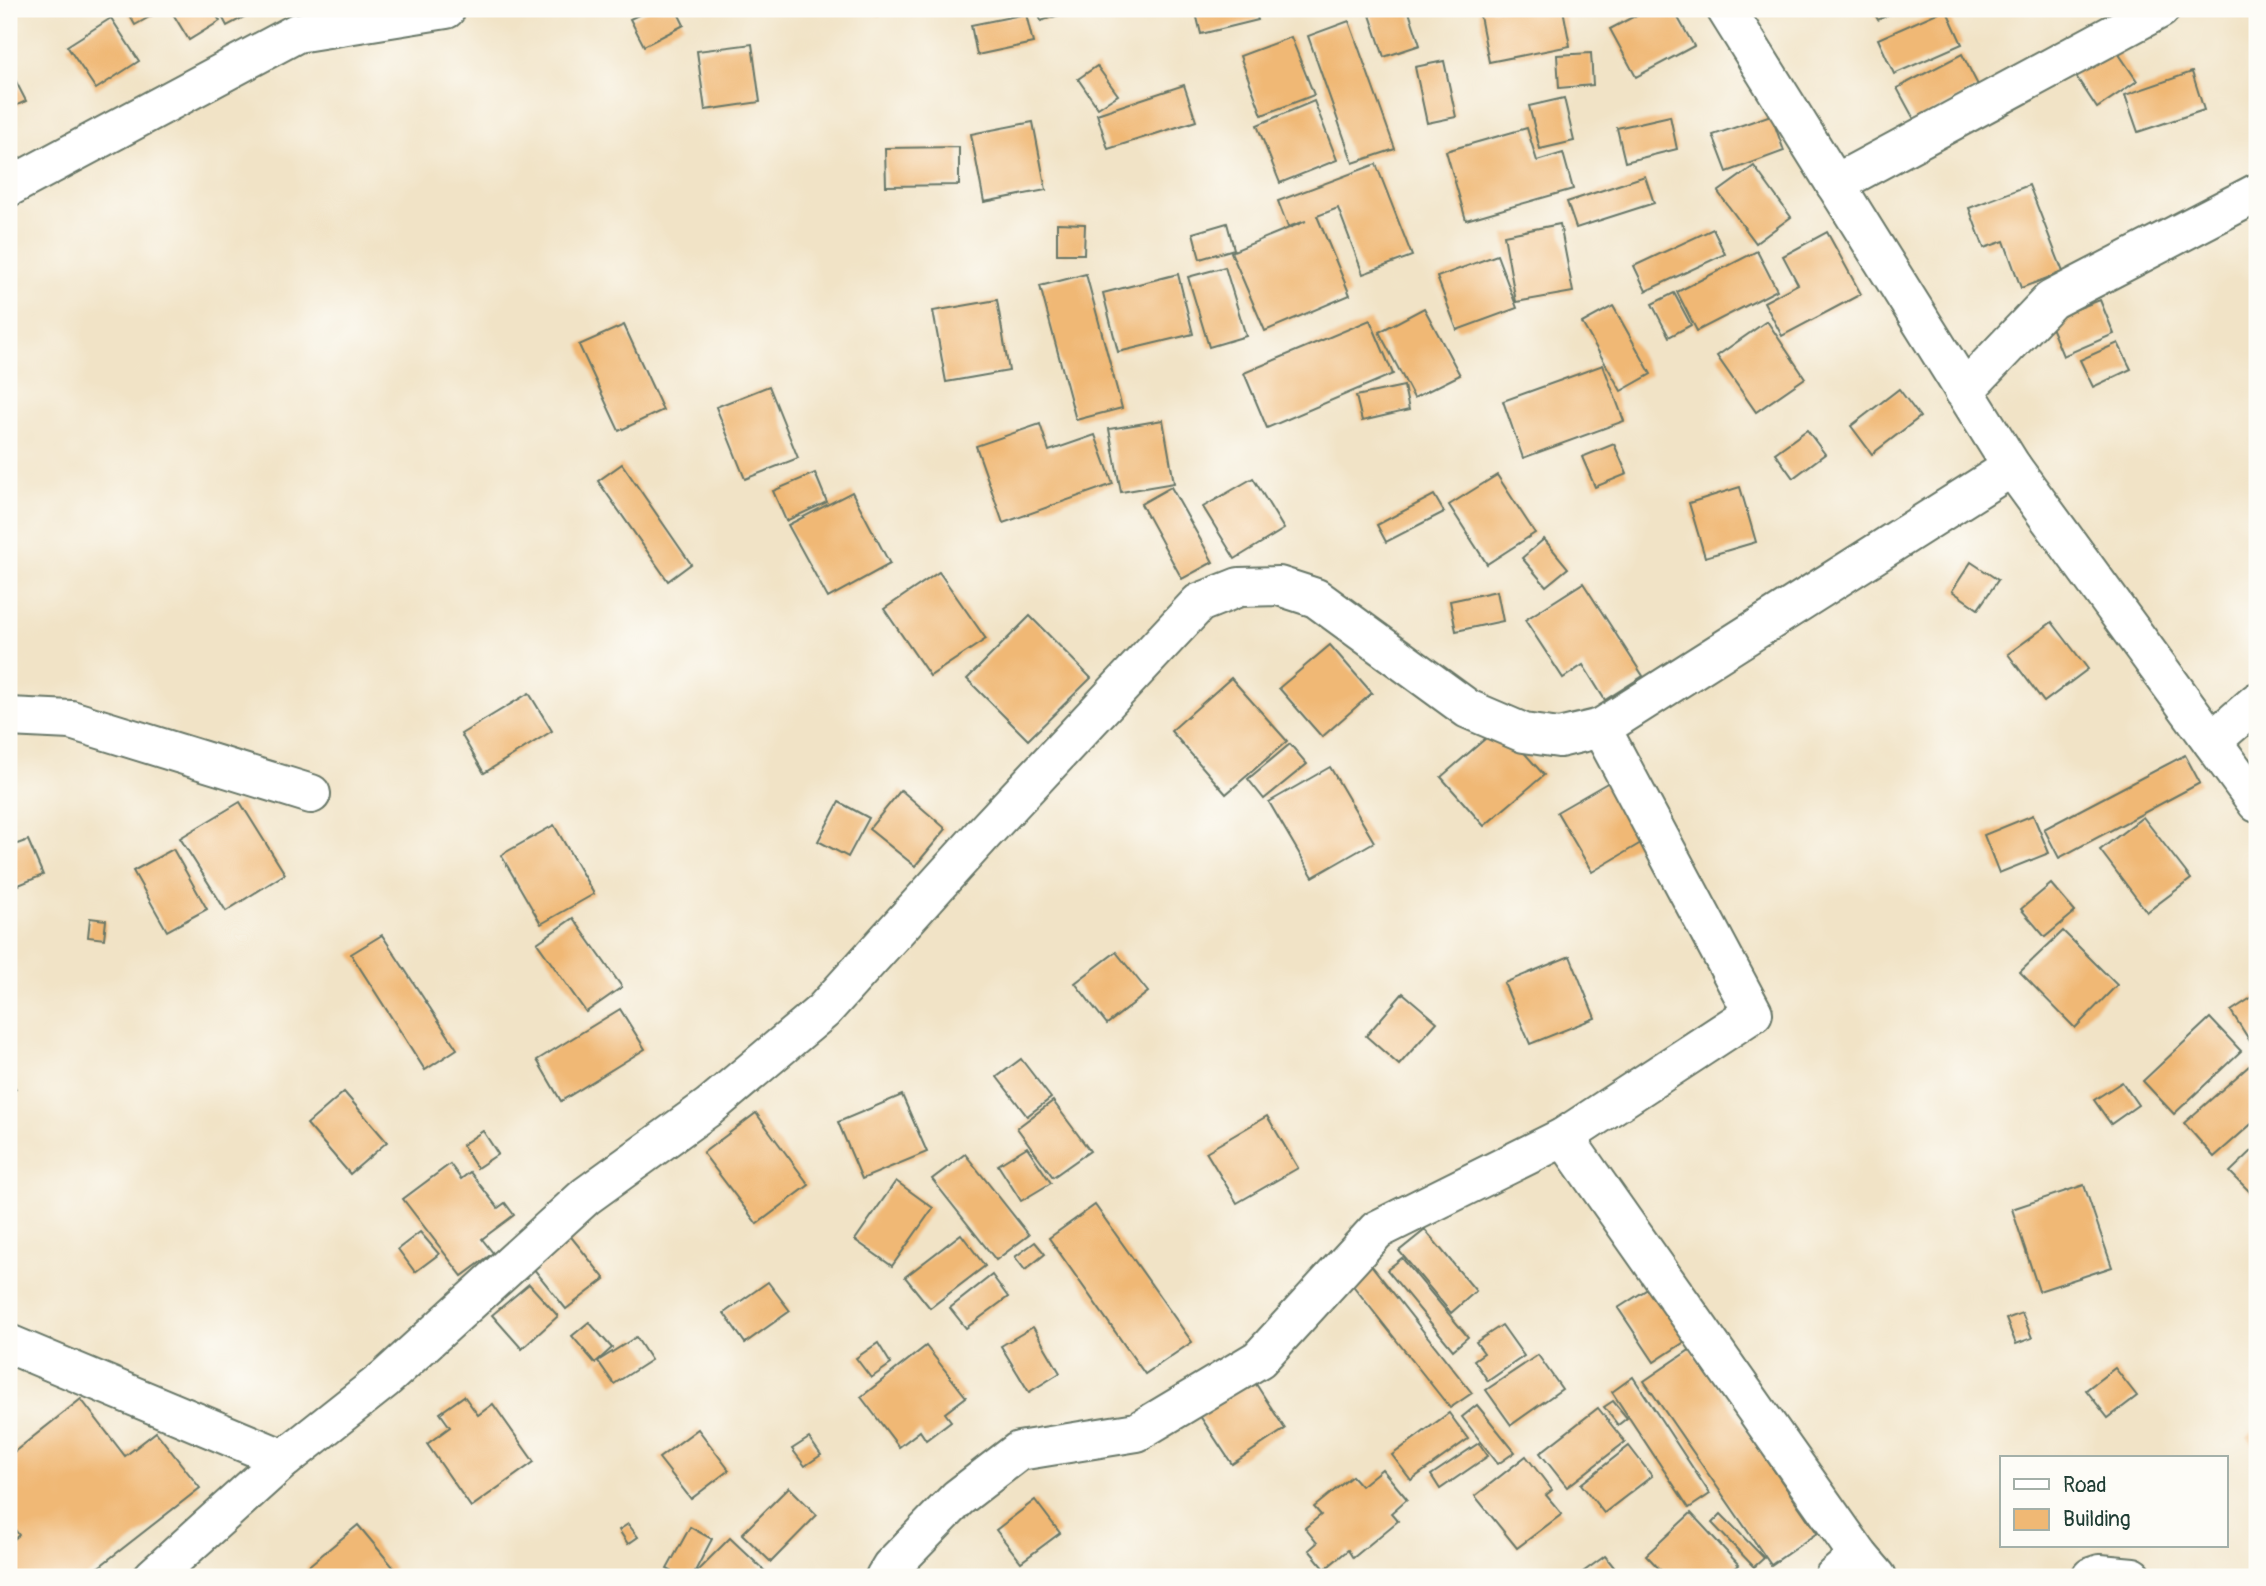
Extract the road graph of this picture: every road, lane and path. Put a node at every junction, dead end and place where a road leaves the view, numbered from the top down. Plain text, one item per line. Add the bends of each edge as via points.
1 (446, 9) edge
2 (1726, 9) edge
3 (2160, 9) edge
4 (291, 21) edge
5 (1835, 184) junction
6 (9, 187) edge
7 (2257, 193) edge
8 (1964, 391) junction
9 (2012, 467) junction
10 (2257, 702) edge
11 (9, 718) edge
12 (1601, 728) junction
13 (2212, 741) junction
14 (311, 794) dead end
15 (2257, 803) edge
16 (1564, 1137) junction
17 (9, 1344) edge
18 (284, 1459) junction
19 (1857, 1570) edge
20 (153, 1577) edge
21 (885, 1577) edge
22 (2091, 1577) edge
23 (2133, 1577) edge

1 - 4 street
2 - 5 street
3 - 5 street
4 - 6 street
5 - 8 street
7 - 8 street via 2052,300
8 - 9 street
9 - 12 street
9 - 13 street
10 - 13 street
11 - 14 street via 71,720
12 - 16 street via 1753,1013
12 - 18 street via 1559,738 1524,733 1468,709 1316,598 1279,586 1239,587 1199,603 823,1011 709,1107 586,1196 385,1379
13 - 15 street
16 - 19 street
16 - 21 street via 1377,1230 1259,1359 1137,1432 1020,1451 958,1498
17 - 18 street
18 - 20 street
22 - 23 street

